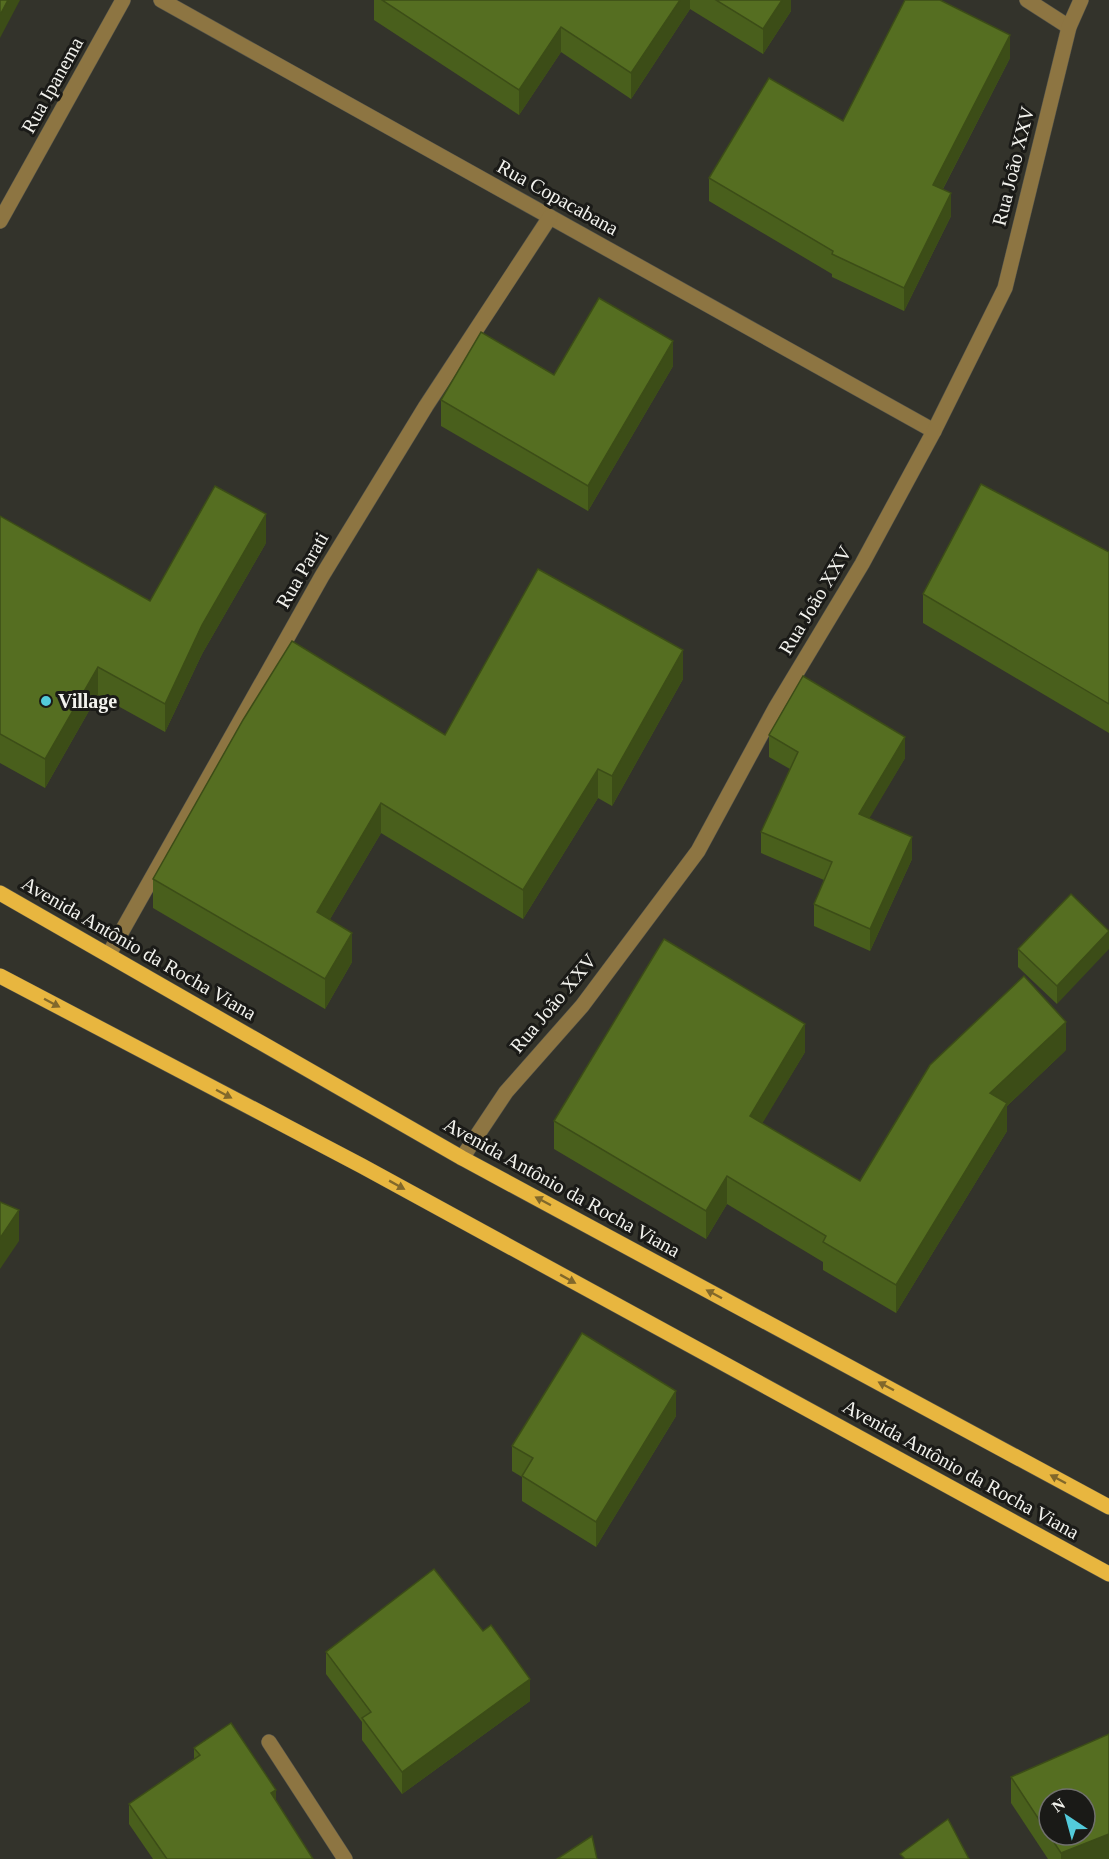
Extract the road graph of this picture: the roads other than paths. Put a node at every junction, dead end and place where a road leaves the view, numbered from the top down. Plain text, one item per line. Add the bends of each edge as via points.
1 (123, 0) edge
2 (161, 0) edge
3 (1027, 0) edge
4 (1081, 0) edge
5 (1069, 27) junction
6 (550, 217) junction
7 (0, 221) edge
8 (934, 431) junction
9 (0, 893) edge
10 (109, 954) junction
11 (0, 976) edge
12 (462, 1158) junction
13 (1109, 1507) edge
14 (1109, 1574) edge
15 (269, 1742) dead end
16 (345, 1859) edge

1 - 7 street, Rua Ipanema
2 - 6 street, Rua Copacabana
3 - 5 street
4 - 5 street, Rua João XXV
5 - 8 street, Rua João XXV via 1005,288
6 - 8 street, Rua Copacabana
6 - 10 street, Rua Parati via 426,406 322,576
8 - 12 street, Rua João XXV via 698,851 582,1006 506,1092
9 - 10 main road, Avenida Antônio da Rocha Viana
10 - 12 main road, Avenida Antônio da Rocha Viana
11 -> 14 main road, Avenida Antônio da Rocha Viana via 362,1166
13 -> 12 main road, Avenida Antônio da Rocha Viana
15 - 16 street

